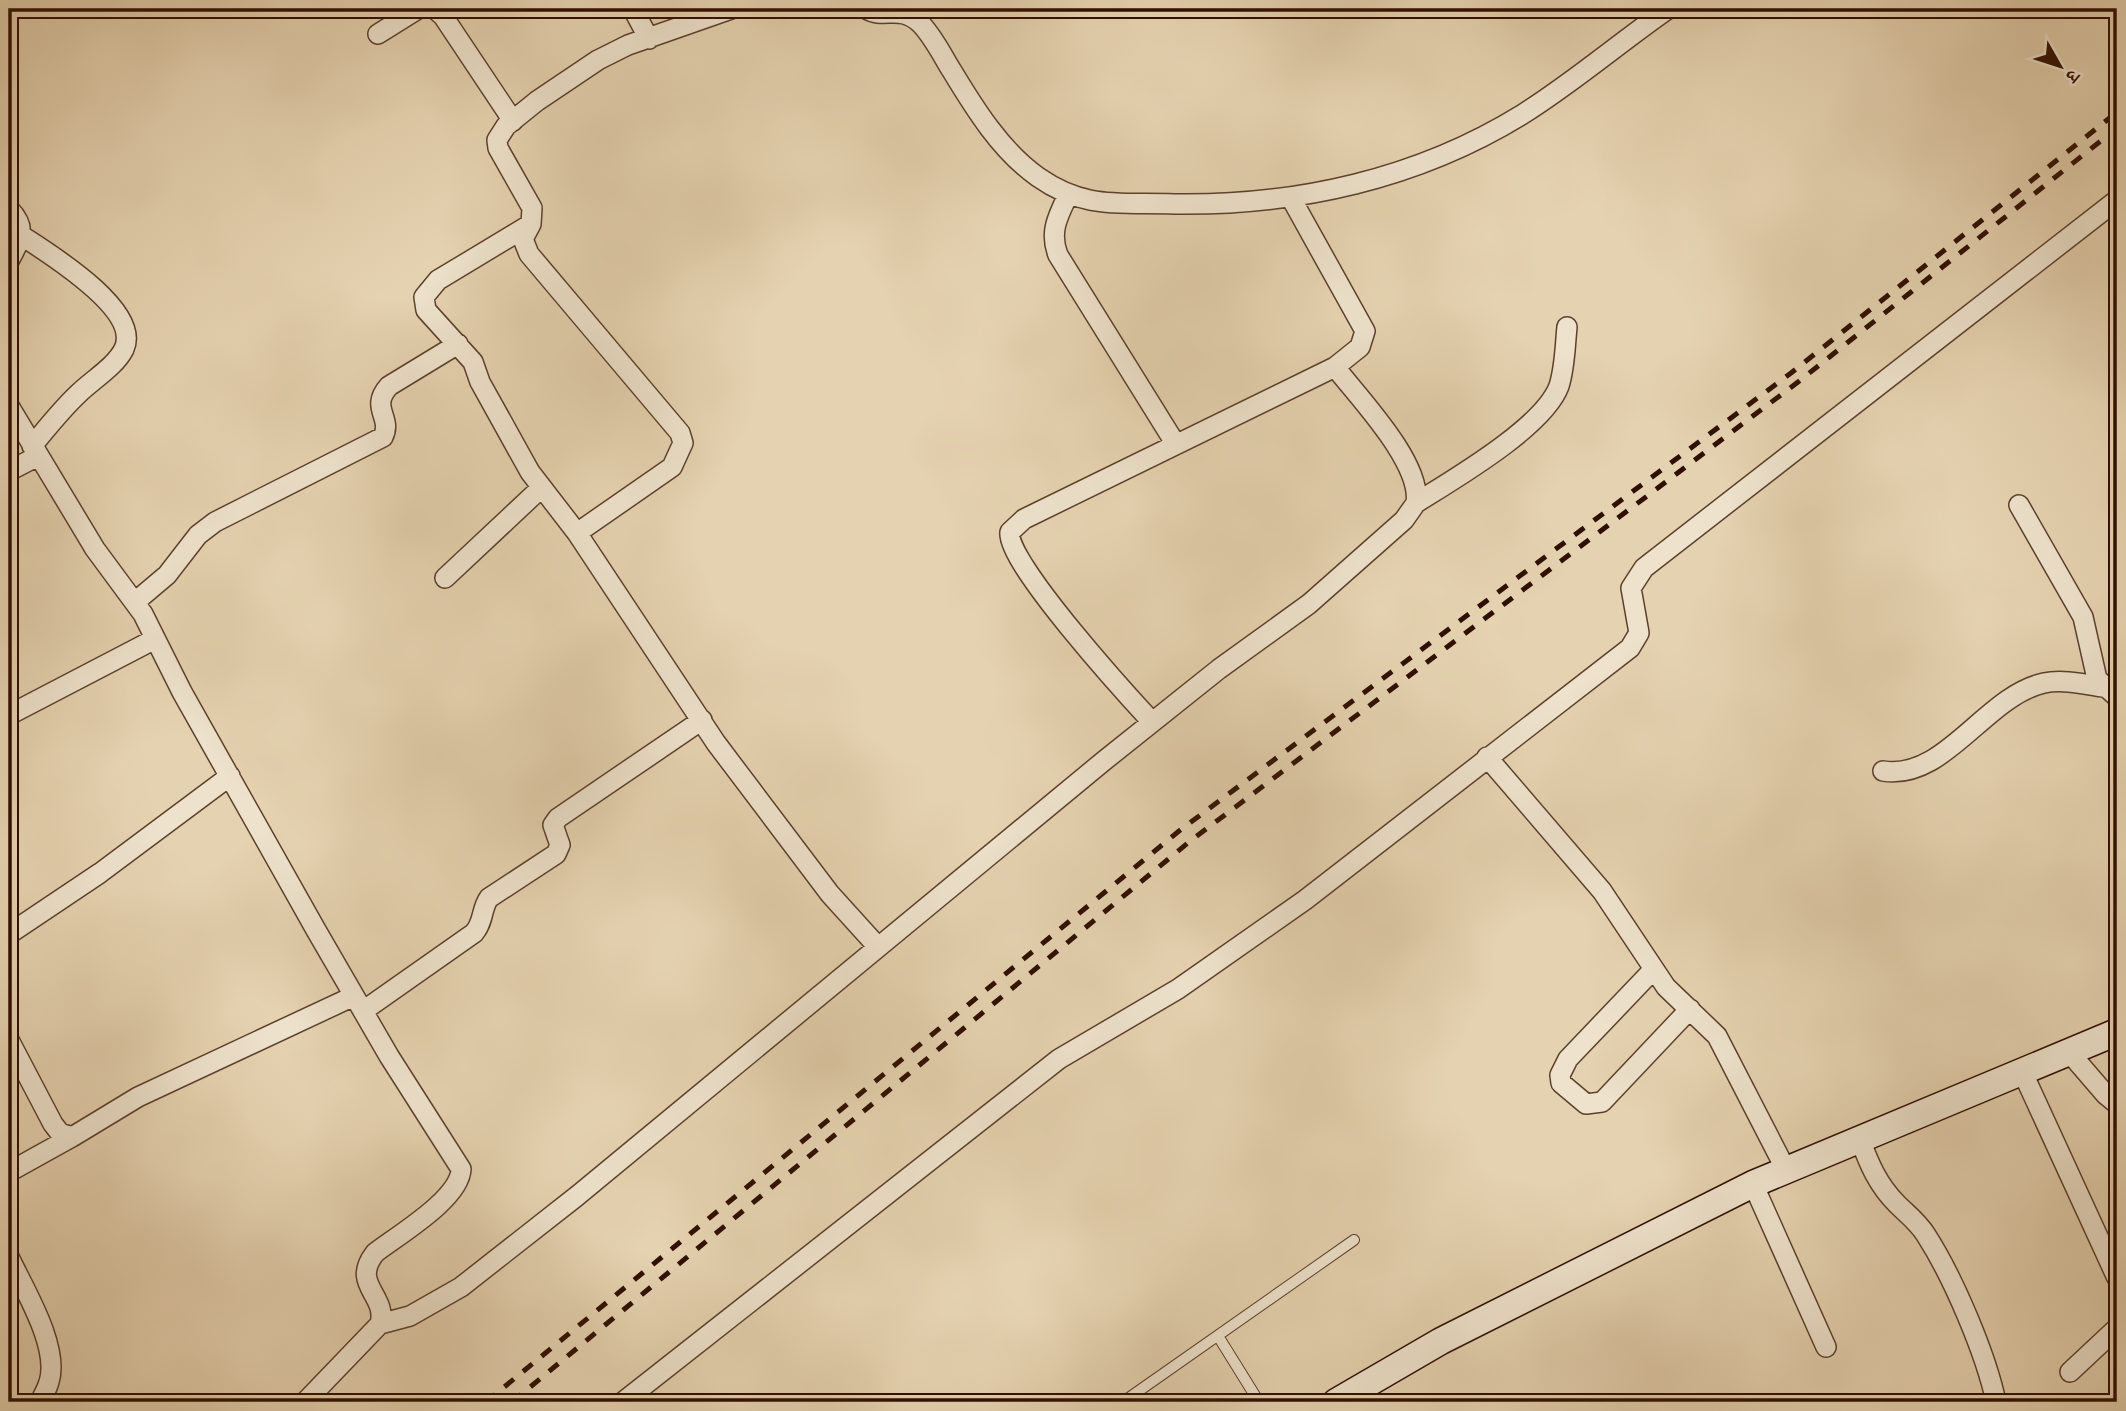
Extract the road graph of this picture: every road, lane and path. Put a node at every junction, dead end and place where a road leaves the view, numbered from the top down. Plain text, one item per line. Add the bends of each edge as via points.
1 (418, 9) edge
2 (435, 9) edge
3 (633, 9) edge
4 (731, 9) edge
5 (866, 9) edge
6 (1668, 9) edge
7 (905, 10) edge
8 (378, 34) dead end
9 (649, 39) junction
10 (513, 121) junction
11 (1069, 195) junction
12 (1292, 198) junction
13 (2117, 200) edge
14 (9, 209) edge
15 (531, 224) junction
16 (22, 236) junction
17 (9, 261) edge
18 (1567, 327) dead end
19 (458, 344) junction
20 (1335, 367) junction
21 (9, 406) edge
22 (1175, 443) junction
23 (35, 451) junction
24 (9, 471) edge
25 (541, 488) junction
26 (1416, 503) junction
27 (2019, 505) dead end
28 (577, 533) junction
29 (445, 578) dead end
30 (135, 603) junction
31 (155, 639) junction
32 (2110, 692) edge
33 (9, 715) edge
34 (702, 720) junction
35 (1152, 722) junction
36 (1487, 757) junction
37 (1883, 771) dead end
38 (230, 776) junction
39 (9, 934) edge
40 (878, 947) junction
41 (1653, 970) junction
42 (359, 1003) junction
43 (1690, 1009) junction
44 (2117, 1032) edge
45 (9, 1040) edge
46 (2069, 1052) junction
47 (2022, 1071) junction
48 (2117, 1104) edge
49 (72, 1138) junction
50 (1860, 1139) junction
51 (1786, 1170) junction
52 (9, 1172) edge
53 (1753, 1184) junction
54 (1354, 1240) dead end
55 (9, 1257) edge
56 (2117, 1278) edge
57 (380, 1324) junction
58 (2117, 1328) edge
59 (1218, 1336) junction
60 (1826, 1347) dead end
61 (2070, 1372) dead end
62 (40, 1402) edge
63 (305, 1402) edge
64 (623, 1402) edge
65 (1122, 1402) edge
66 (1259, 1402) edge
67 (1336, 1402) edge
68 (1996, 1402) edge

1 - 8 street
2 - 10 street
3 - 9 street
4 - 9 street
5 - 7 street
6 - 12 street via 1578,76 1485,136 1356,186
7 - 11 street via 926,30 994,135 1035,175
9 - 10 street via 598,60
10 - 15 street via 499,134 498,148 529,200
11 - 12 street via 1086,202 1226,205
11 - 22 street via 1052,241
12 - 20 street via 1365,331 1360,347
13 - 36 street via 1644,568 1631,588 1639,633 1630,648
14 - 16 street via 22,226
15 - 19 street via 427,291 426,310
15 - 28 street via 523,239 528,254 680,433 683,443 672,467
16 - 17 street
16 - 23 street via 101,294 125,328 126,341 118,357 76,396
18 - 26 street via 1563,370 1551,402 1490,455
19 - 25 street via 474,362 488,398
19 - 30 street via 382,393 383,437 215,522
20 - 22 street
20 - 26 street via 1403,460 1414,481
21 - 23 street
22 - 35 street via 1024,519 1009,538 1090,654
23 - 24 street
23 - 30 street via 95,549
25 - 28 street
25 - 29 street
26 - 35 street via 1404,520 1309,604
27 - 32 street via 2083,617 2093,667
28 - 34 street
30 - 31 street
31 - 33 street
31 - 38 street
32 - 37 street via 2043,683 2011,700 1922,768 1899,774
34 - 40 street via 830,894
34 - 42 street via 558,818 552,825 560,845 555,855 489,898 474,933
35 - 40 street
36 - 41 street via 1602,891
36 - 64 street via 1304,900 1178,989 1059,1059
38 - 39 street
38 - 42 street
40 - 57 street via 461,1287 410,1317
41 - 43 street
41 - 43 street via 1568,1059 1560,1083 1586,1104 1602,1102
42 - 49 street via 138,1097
42 - 57 street via 461,1169 451,1194 368,1262 366,1278 383,1314
43 - 51 street via 1724,1045
44 - 46 main road
45 - 49 street via 53,1124
46 - 47 main road
46 - 48 street
47 - 50 main road
47 - 56 street
49 - 52 street
50 - 51 main road
50 - 68 street via 1873,1174 1916,1221 1936,1254 1981,1349
51 - 53 main road
53 - 60 street
53 - 67 main road via 1441,1341
54 - 59 lane
55 - 62 street via 48,1348 50,1381
57 - 63 street
58 - 61 street
59 - 65 lane
59 - 66 lane

